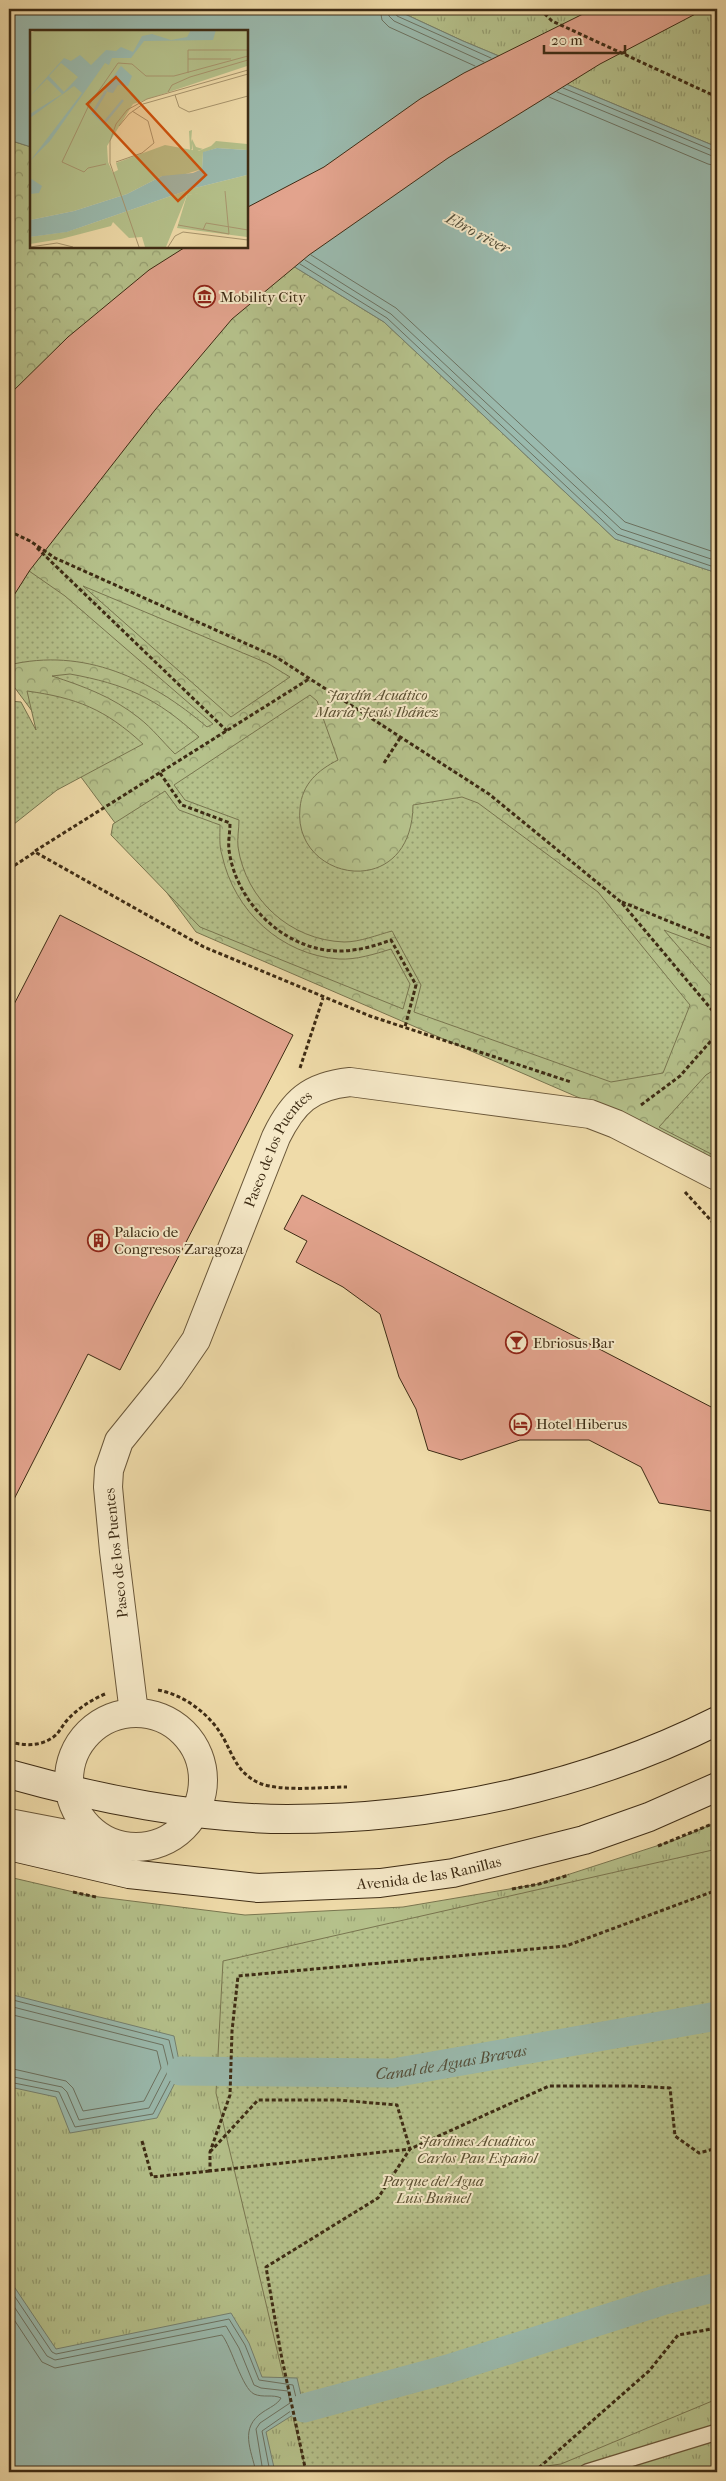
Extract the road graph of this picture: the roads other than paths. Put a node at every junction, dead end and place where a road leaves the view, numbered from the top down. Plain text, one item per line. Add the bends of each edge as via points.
1 (717, 1176) edge
2 (132, 1701) junction
3 (717, 1721) edge
4 (9, 1774) edge
5 (717, 1787) edge
6 (195, 1812) junction
7 (88, 1822) junction
8 (9, 1823) edge
9 (9, 1846) edge
10 (129, 1874) junction
11 (717, 2432) edge
12 (587, 2472) edge

1 - 2 street, Paseo de los Puentes via 590,1114 350,1082 324,1087 298,1102 276,1137 196,1340 120,1441 110,1470 111,1524
2 - 6 street via 149,1714 176,1727 198,1756 202,1783
2 - 7 street via 84,1737 71,1762
3 - 6 street via 642,1754 515,1795 380,1816 286,1820
4 - 7 street
5 - 10 street, Avenida de las Ranillas via 649,1817 584,1840 453,1873 380,1883 258,1888
6 - 7 street
6 - 7 street via 178,1833 147,1846 132,1846
7 - 8 street
7 - 10 street, Avenida de las Ranillas via 104,1857
9 - 10 street, Avenida de las Ranillas
11 - 12 lane

